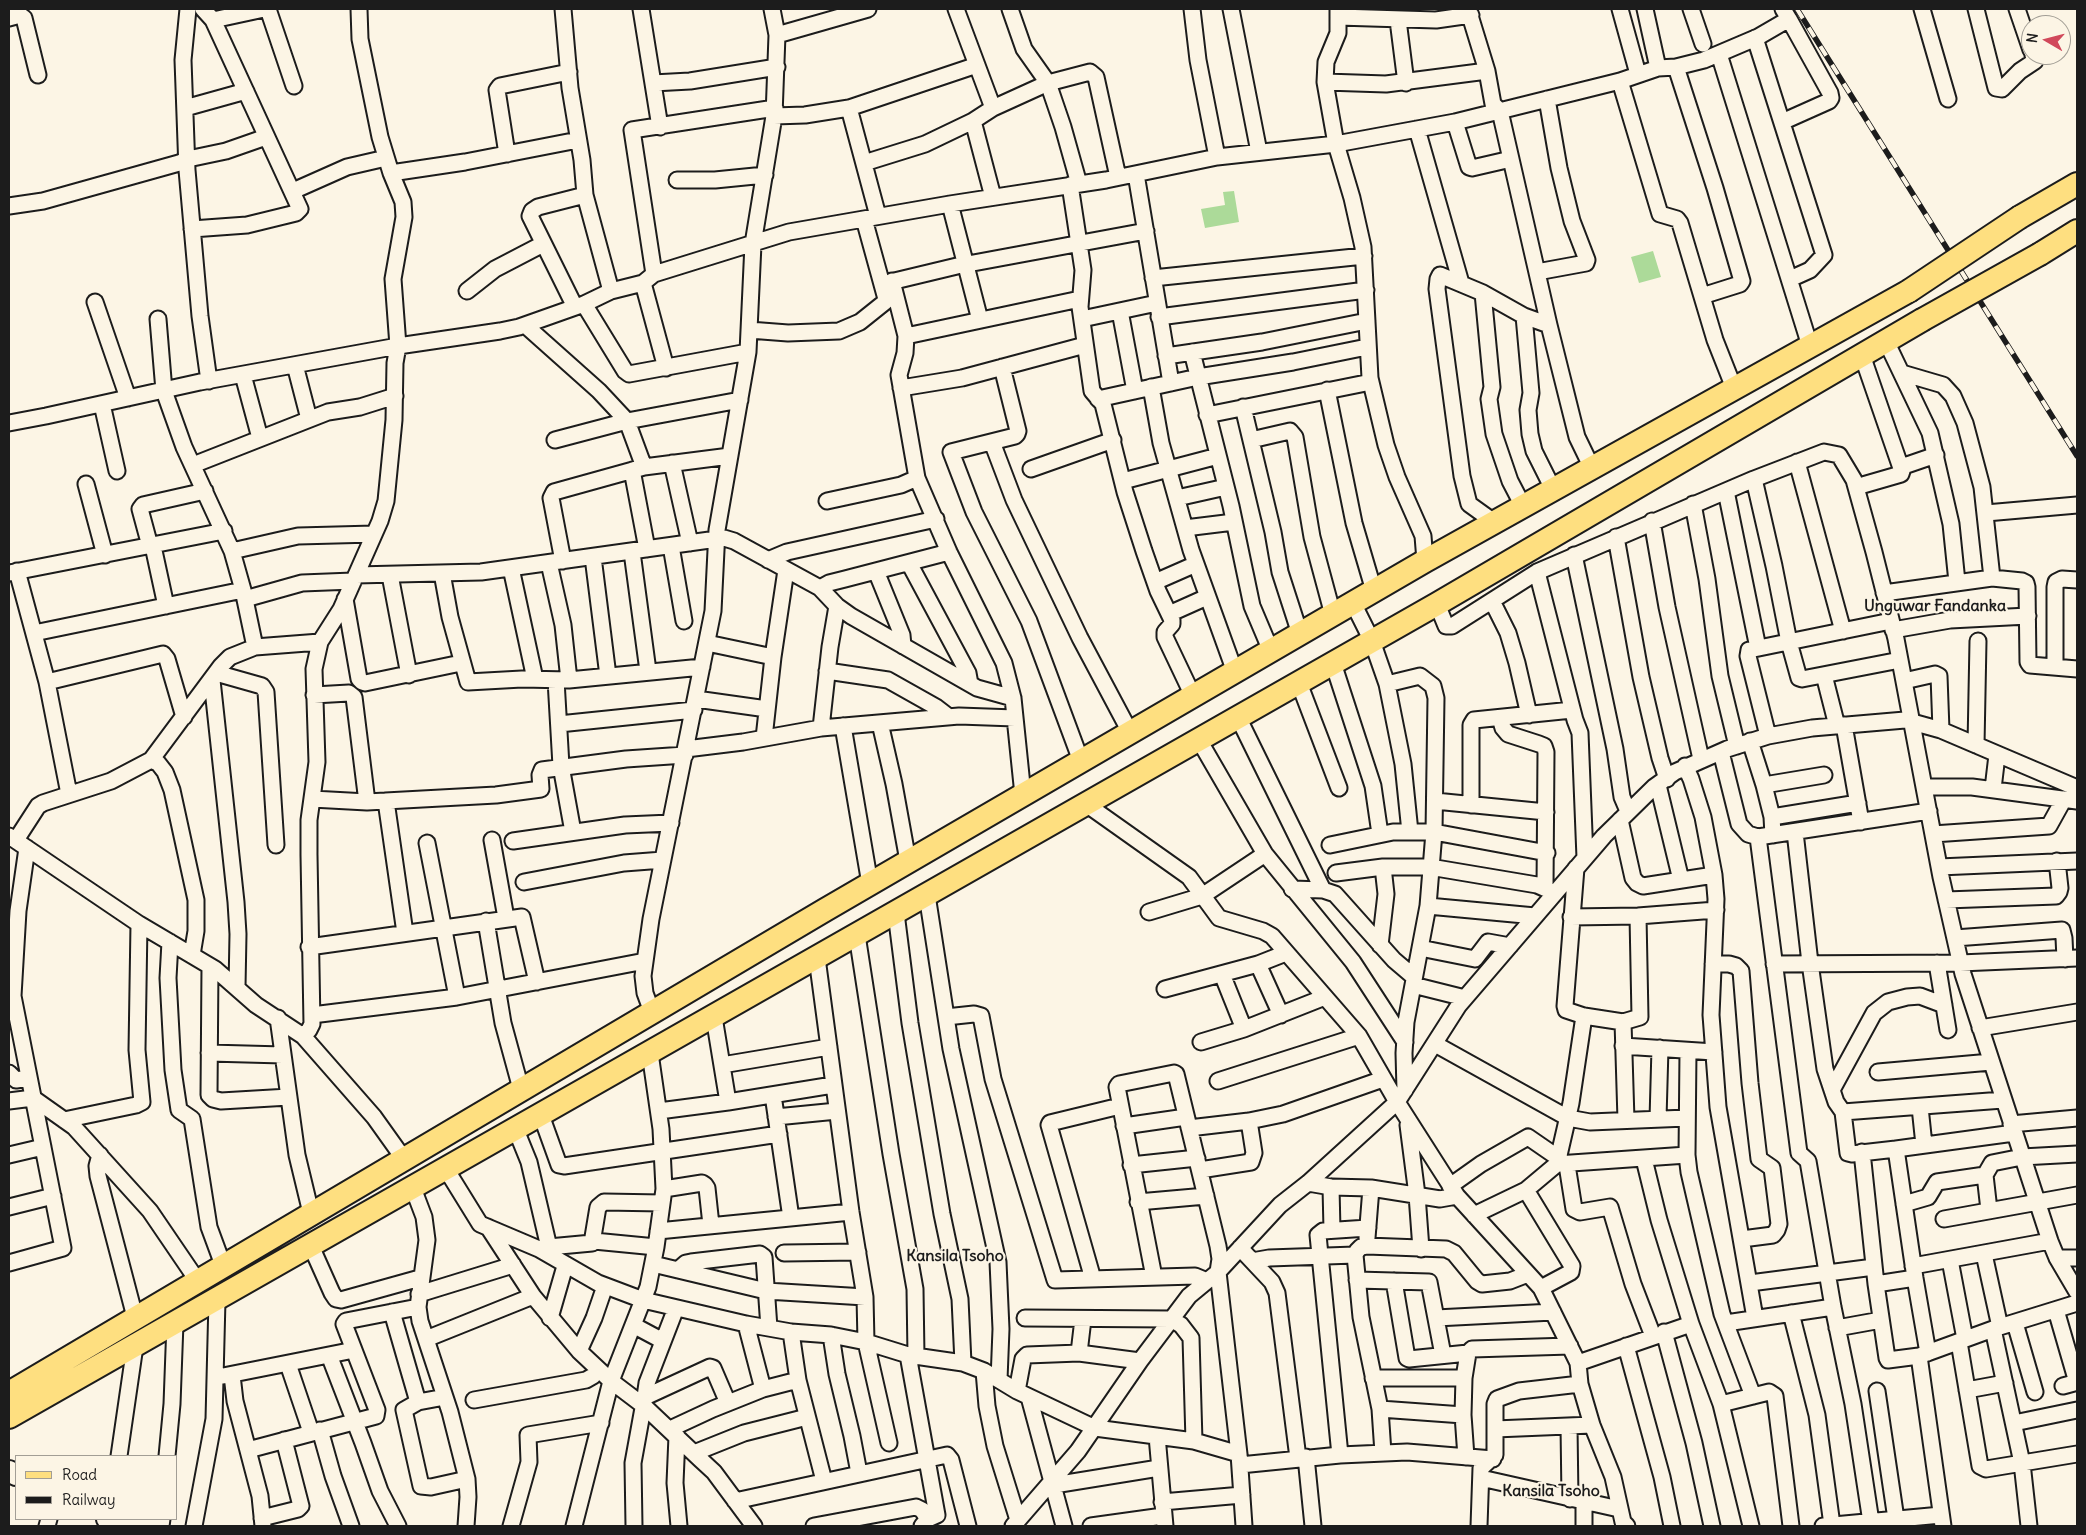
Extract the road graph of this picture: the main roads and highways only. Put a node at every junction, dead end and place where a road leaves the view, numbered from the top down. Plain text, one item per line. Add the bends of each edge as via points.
1 (2077, 184) edge
2 (2077, 231) edge
3 (9, 1393) edge
4 (9, 1417) edge
5 (109, 1520) edge
6 (135, 1520) edge
7 (122, 1526) edge
8 (148, 1526) edge

1 - 3 main road, bridge via 2020,217 1909,291 1425,561 1130,732
2 - 4 main road, bridge via 1437,604
5 - 7 main road
6 - 8 main road

